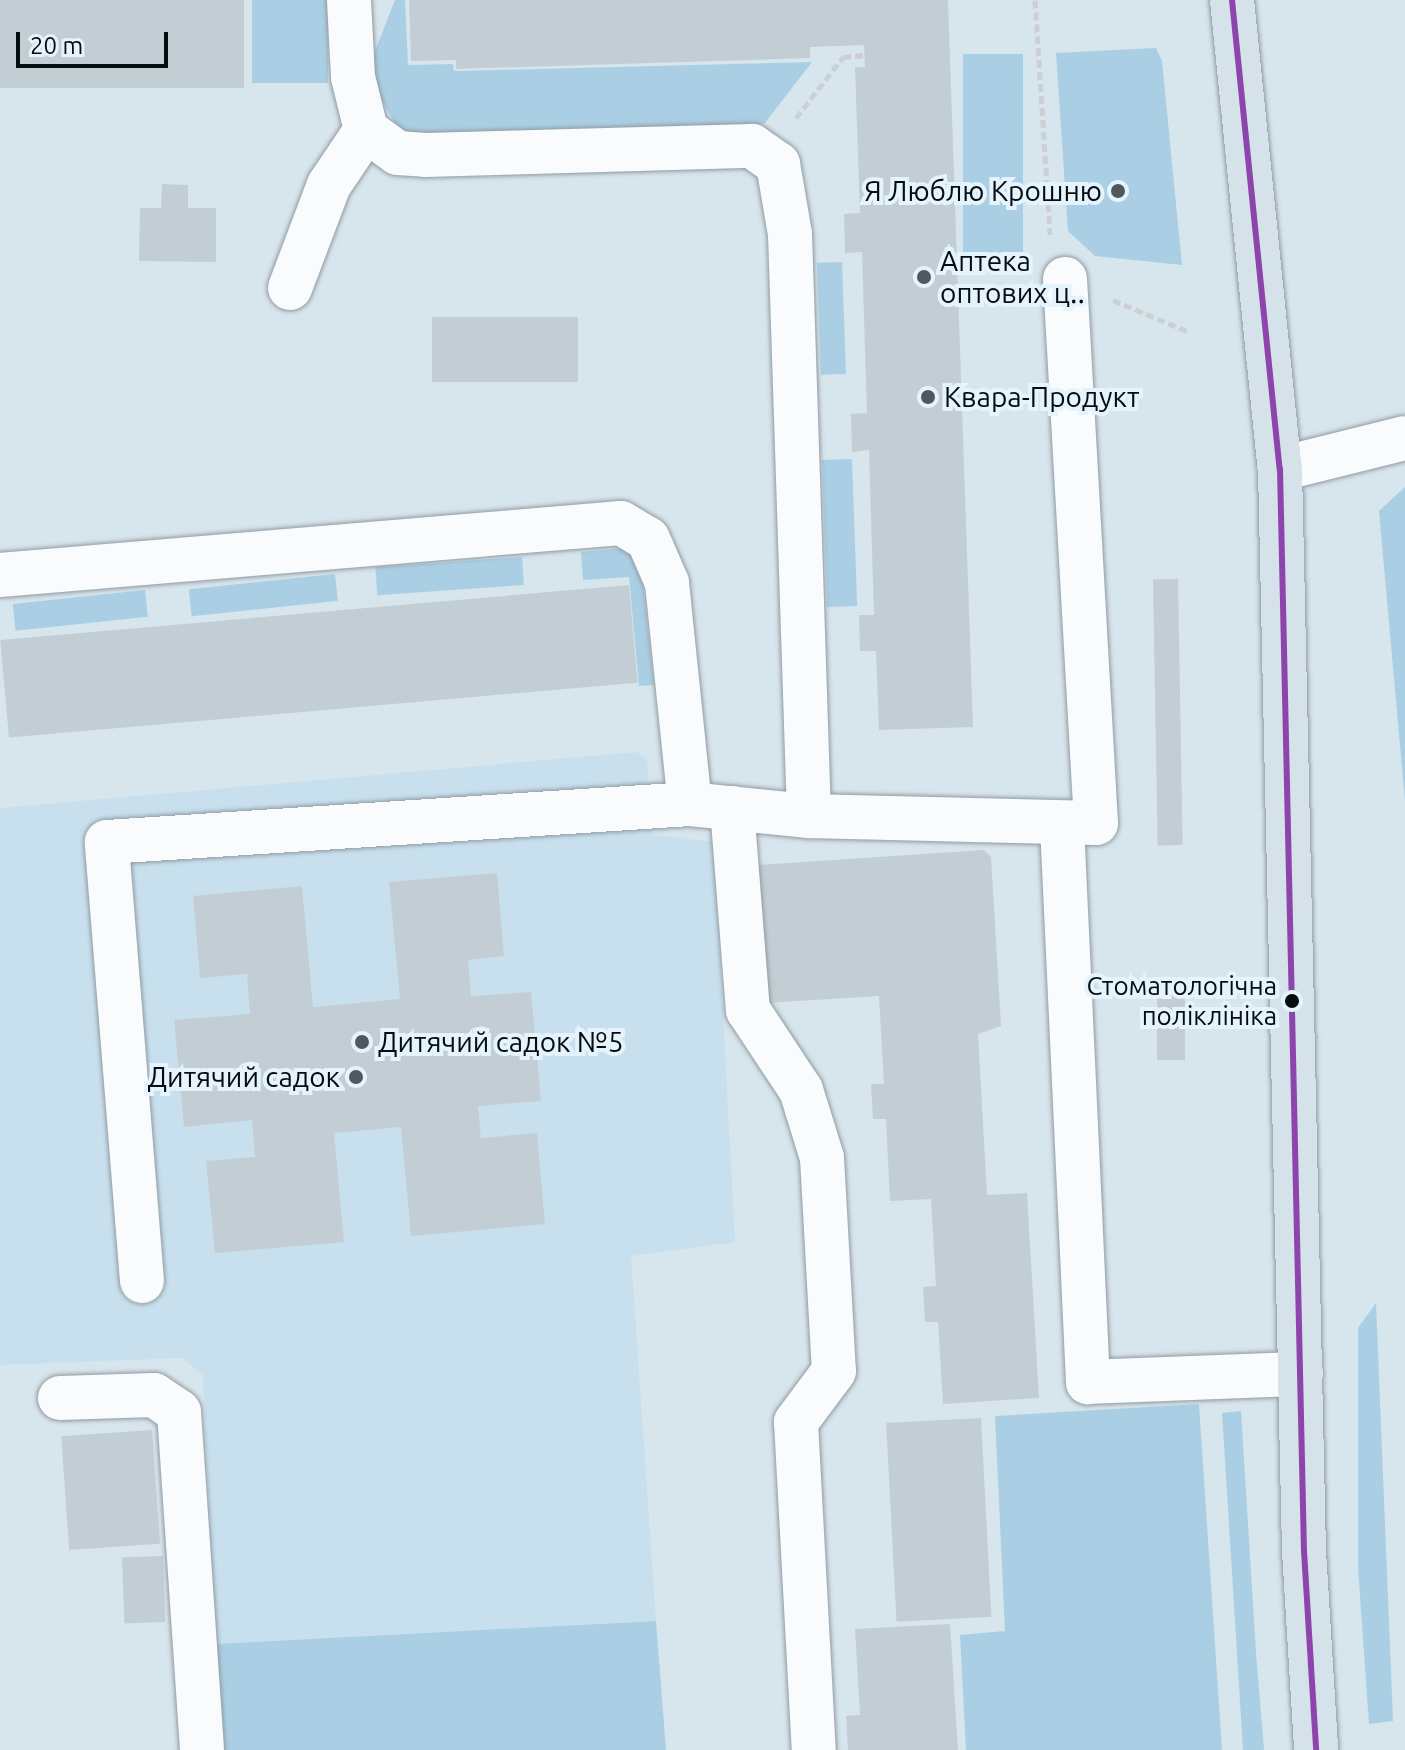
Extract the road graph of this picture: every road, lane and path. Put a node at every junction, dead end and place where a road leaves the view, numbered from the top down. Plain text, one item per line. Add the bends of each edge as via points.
1 (349, 0) edge
2 (1035, 0) edge
3 (1232, 0) edge
4 (865, 55) dead end
5 (366, 130) junction
6 (769, 154) junction
7 (1065, 279) junction
8 (290, 288) dead end
9 (1189, 332) dead end
10 (1405, 438) edge
11 (1280, 469) junction
12 (0, 575) edge
13 (711, 806) junction
14 (809, 816) junction
15 (1062, 825) junction
16 (142, 1281) dead end
17 (1301, 1374) junction
18 (60, 1398) dead end
19 (202, 1750) edge
20 (814, 1750) edge
21 (1316, 1750) edge

1 - 5 lane via 353,77
2 - 7 path via 1052,264
3 - 11 highway
4 - 6 path via 843,57
5 - 6 lane via 398,153 425,155 752,146
5 - 8 lane via 329,185
6 - 14 lane via 786,179 790,226
7 - 9 path
7 - 15 lane via 1096,823
10 - 11 lane
11 - 17 highway
12 - 13 lane via 599,524 636,528 659,557 667,583
13 - 14 lane
13 - 16 lane via 107,842
13 - 20 lane via 748,1010 801,1090 822,1158 834,1371 796,1422
14 - 15 lane
15 - 17 lane via 1088,1382
17 - 21 highway
18 - 19 lane via 154,1395 179,1412

